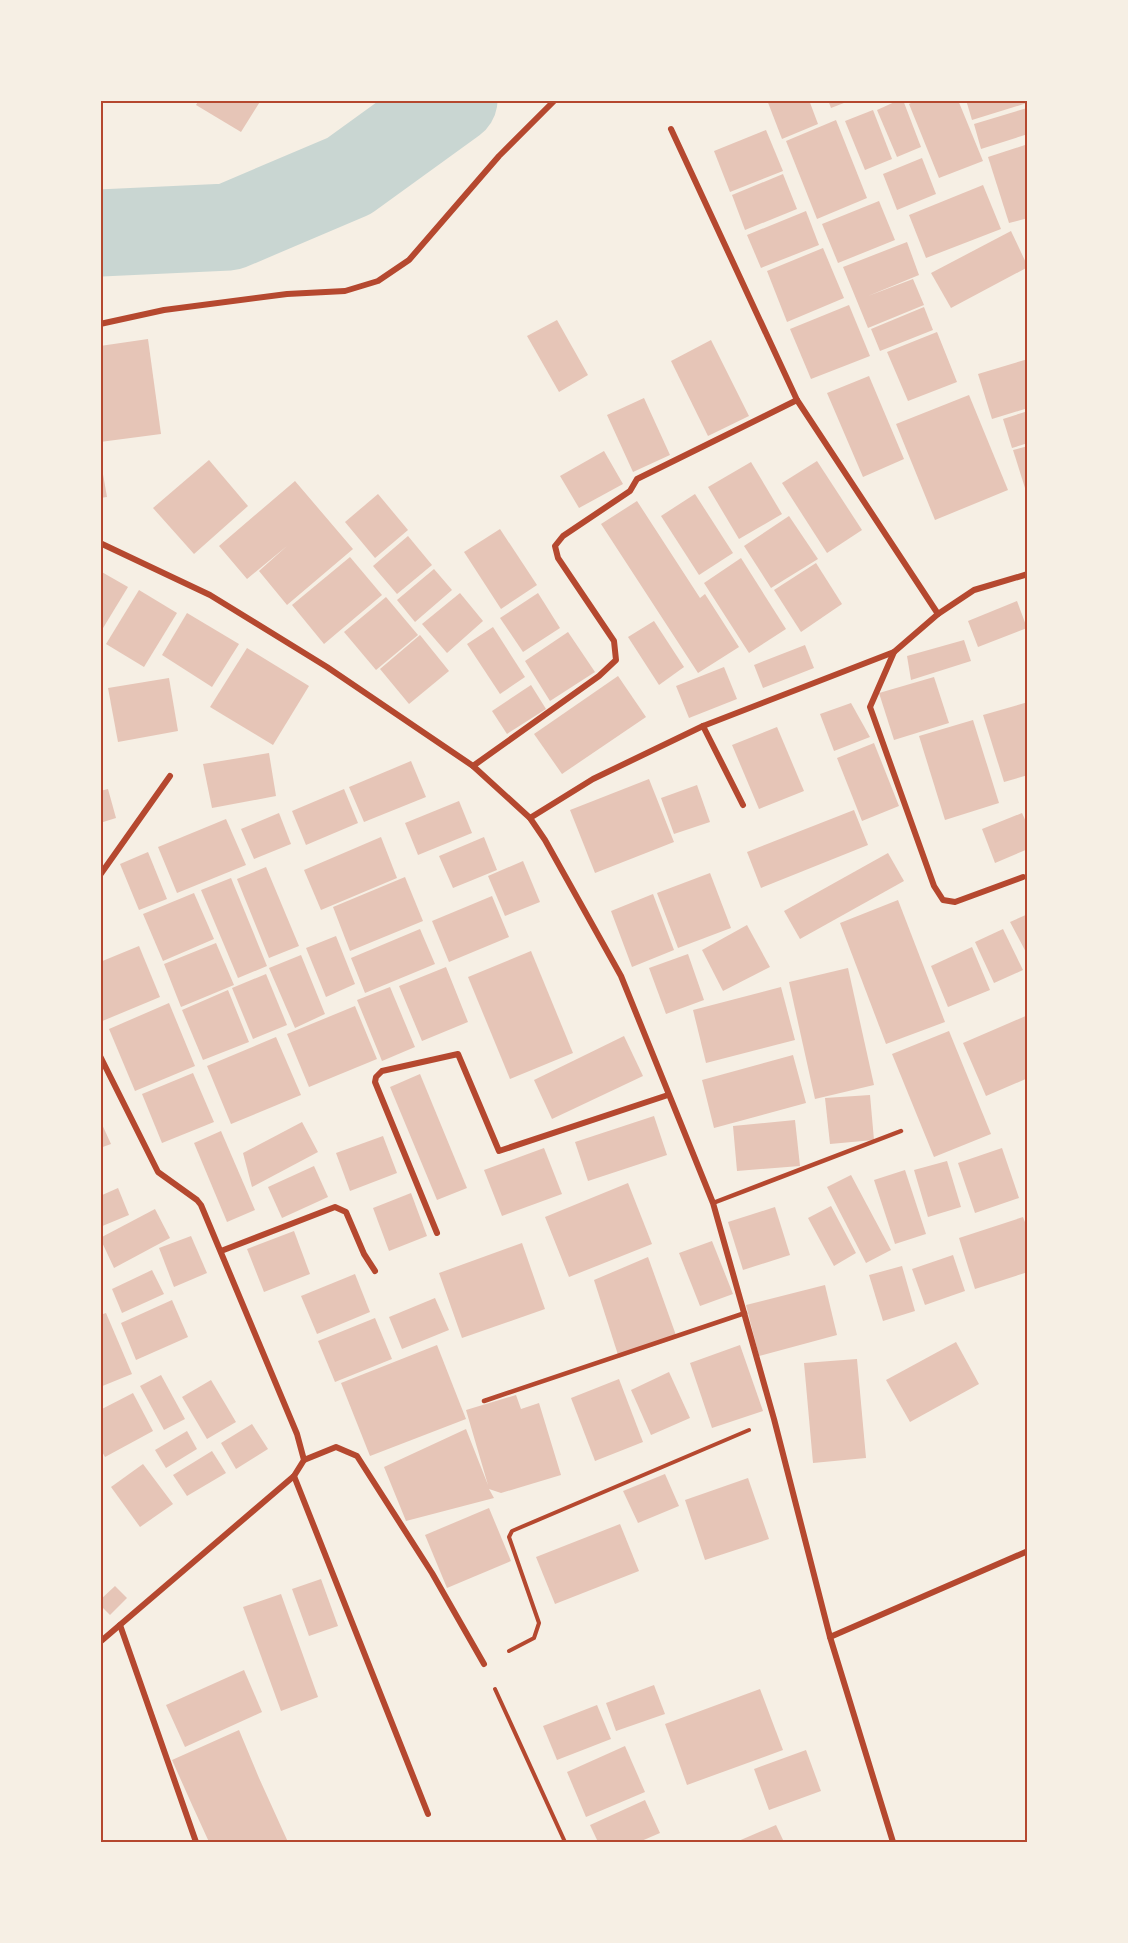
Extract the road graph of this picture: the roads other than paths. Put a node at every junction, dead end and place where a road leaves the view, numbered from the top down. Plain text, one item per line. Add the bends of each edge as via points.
1 (555, 100) edge
2 (671, 129) dead end
3 (100, 324) edge
4 (797, 399) junction
5 (100, 543) edge
6 (1028, 574) edge
7 (938, 614) junction
8 (894, 652) junction
9 (703, 726) junction
10 (473, 766) junction
11 (170, 776) dead end
12 (743, 805) dead end
13 (530, 818) junction
14 (100, 875) edge
15 (1023, 877) dead end
16 (100, 1056) edge
17 (668, 1095) junction
18 (901, 1131) dead end
19 (713, 1203) junction
20 (437, 1233) dead end
21 (221, 1251) junction
22 (375, 1271) dead end
23 (745, 1313) junction
24 (484, 1401) dead end
25 (304, 1460) junction
26 (294, 1476) junction
27 (1028, 1551) edge
28 (120, 1625) junction
29 (830, 1636) junction
30 (100, 1642) edge
31 (484, 1664) road end
32 (428, 1814) dead end
33 (196, 1842) edge
34 (894, 1842) edge

1 - 3 street via 499,156 409,260 378,281 345,291 287,294 164,310
2 - 4 street
4 - 7 street
4 - 10 street via 637,479 630,491 563,536 555,546 558,558 614,641 616,660
5 - 10 street via 210,595 327,667
6 - 7 street via 974,590
7 - 8 street
8 - 9 street
8 - 15 street via 870,707 942,900 955,902
9 - 12 street
9 - 13 street via 593,779
10 - 13 street
11 - 14 street
13 - 17 street via 621,976
16 - 21 street via 158,1172 197,1200
17 - 19 street
17 - 20 street via 499,1151 458,1054 382,1071 375,1082
18 - 19 lane
19 - 23 street
21 - 22 street via 335,1207 346,1212
21 - 25 street via 297,1434
23 - 24 lane
23 - 29 street
25 - 26 street
25 - 31 street via 336,1447 357,1456 432,1573
26 - 28 street
26 - 32 street
27 - 29 street
28 - 30 street
28 - 33 street
29 - 34 street

